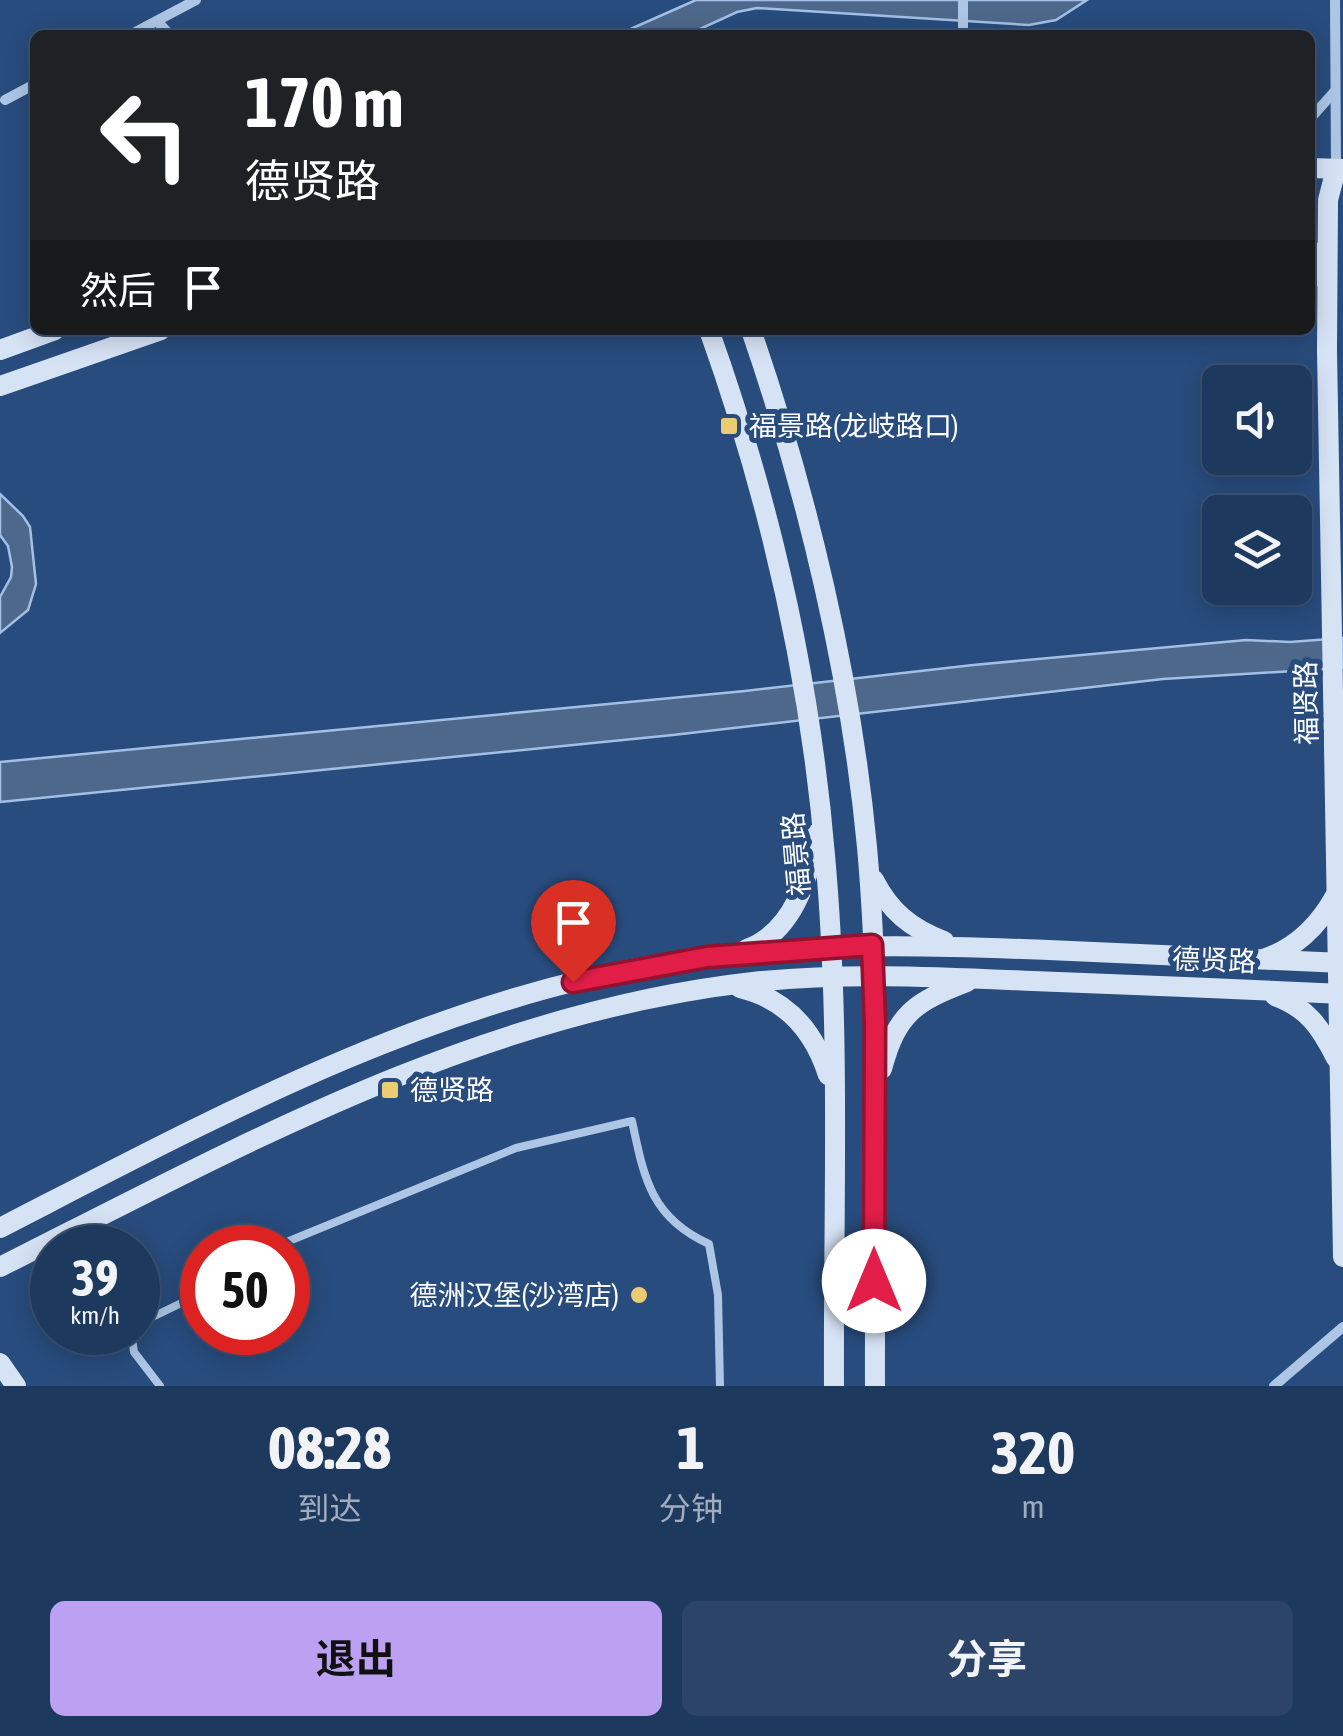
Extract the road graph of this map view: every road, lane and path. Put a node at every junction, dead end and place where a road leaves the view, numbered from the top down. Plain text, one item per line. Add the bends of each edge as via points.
1 (196, 0) edge
2 (963, 0) edge
3 (1335, 0) edge
4 (157, 21) junction
5 (140, 30) edge
6 (165, 30) edge
7 (963, 30) edge
8 (30, 87) edge
9 (1335, 91) junction
10 (5, 100) dead end
11 (1315, 113) edge
12 (1334, 188) edge
13 (1315, 259) edge
14 (1328, 291) junction
15 (41, 335) edge
16 (147, 335) edge
17 (712, 335) edge
18 (754, 335) edge
19 (0, 350) edge
20 (0, 386) edge
21 (820, 807) junction
22 (869, 870) junction
23 (1336, 894) junction
24 (872, 945) junction
25 (830, 946) junction
26 (960, 946) junction
27 (734, 954) junction
28 (1263, 960) junction
29 (1340, 963) edge
30 (873, 976) junction
31 (832, 977) junction
32 (976, 978) junction
33 (728, 986) junction
34 (1259, 990) junction
35 (1340, 994) edge
36 (1339, 1075) junction
37 (834, 1094) junction
38 (875, 1096) junction
39 (0, 1228) edge
40 (310, 1232) edge
41 (1343, 1257) edge
42 (0, 1267) edge
43 (1343, 1327) edge
44 (136, 1355) edge
45 (0, 1363) edge
46 (16, 1386) edge
47 (160, 1386) edge
48 (720, 1386) edge
49 (834, 1386) edge
50 (875, 1386) edge
51 (1274, 1386) edge

1 - 4 street
2 - 7 street
3 - 9 street
4 - 5 street
4 - 6 street
8 - 10 street
9 - 11 street
9 - 12 street
12 - 14 main road, 福贤路
13 - 14 main road
14 - 23 main road, 福贤路
15 - 19 main road
16 - 20 main road
17 - 21 main road, 福景路 via 755,470
18 - 22 main road via 842,674
21 - 25 main road, 福景路
21 - 27 main road via 797,902 758,945
22 - 24 main road
22 - 26 main road via 898,915
23 - 28 main road via 1314,928
23 - 29 main road, 福贤路
24 - 25 main road, 德贤路
24 - 26 main road, 德贤路
24 - 30 main road
25 - 27 main road, 德贤路
25 - 31 main road, 福景路
26 - 28 main road, 德贤路
27 - 39 main road, 德贤路 via 573,982 394,1039 253,1100
28 - 29 main road, 德贤路
29 - 35 main road, 福贤路
30 - 31 main road, 德贤路
30 - 32 main road, 德贤路
30 - 38 main road
31 - 33 main road, 德贤路
31 - 37 main road, 福景路
32 - 34 main road, 德贤路
32 - 38 main road via 924,1000 902,1018
33 - 37 main road via 762,994 794,1017 818,1045
33 - 42 main road, 德贤路 via 538,1026 392,1078 268,1132
34 - 35 main road, 德贤路
34 - 36 main road via 1307,1012 1324,1034
35 - 36 main road, 福贤路
36 - 41 main road, 福贤路
37 - 49 main road, 福景路
38 - 50 main road
40 - 48 lane via 516,1148 632,1121 644,1178 660,1208 709,1244 720,1315
43 - 51 street
44 - 47 lane
45 - 46 main road

